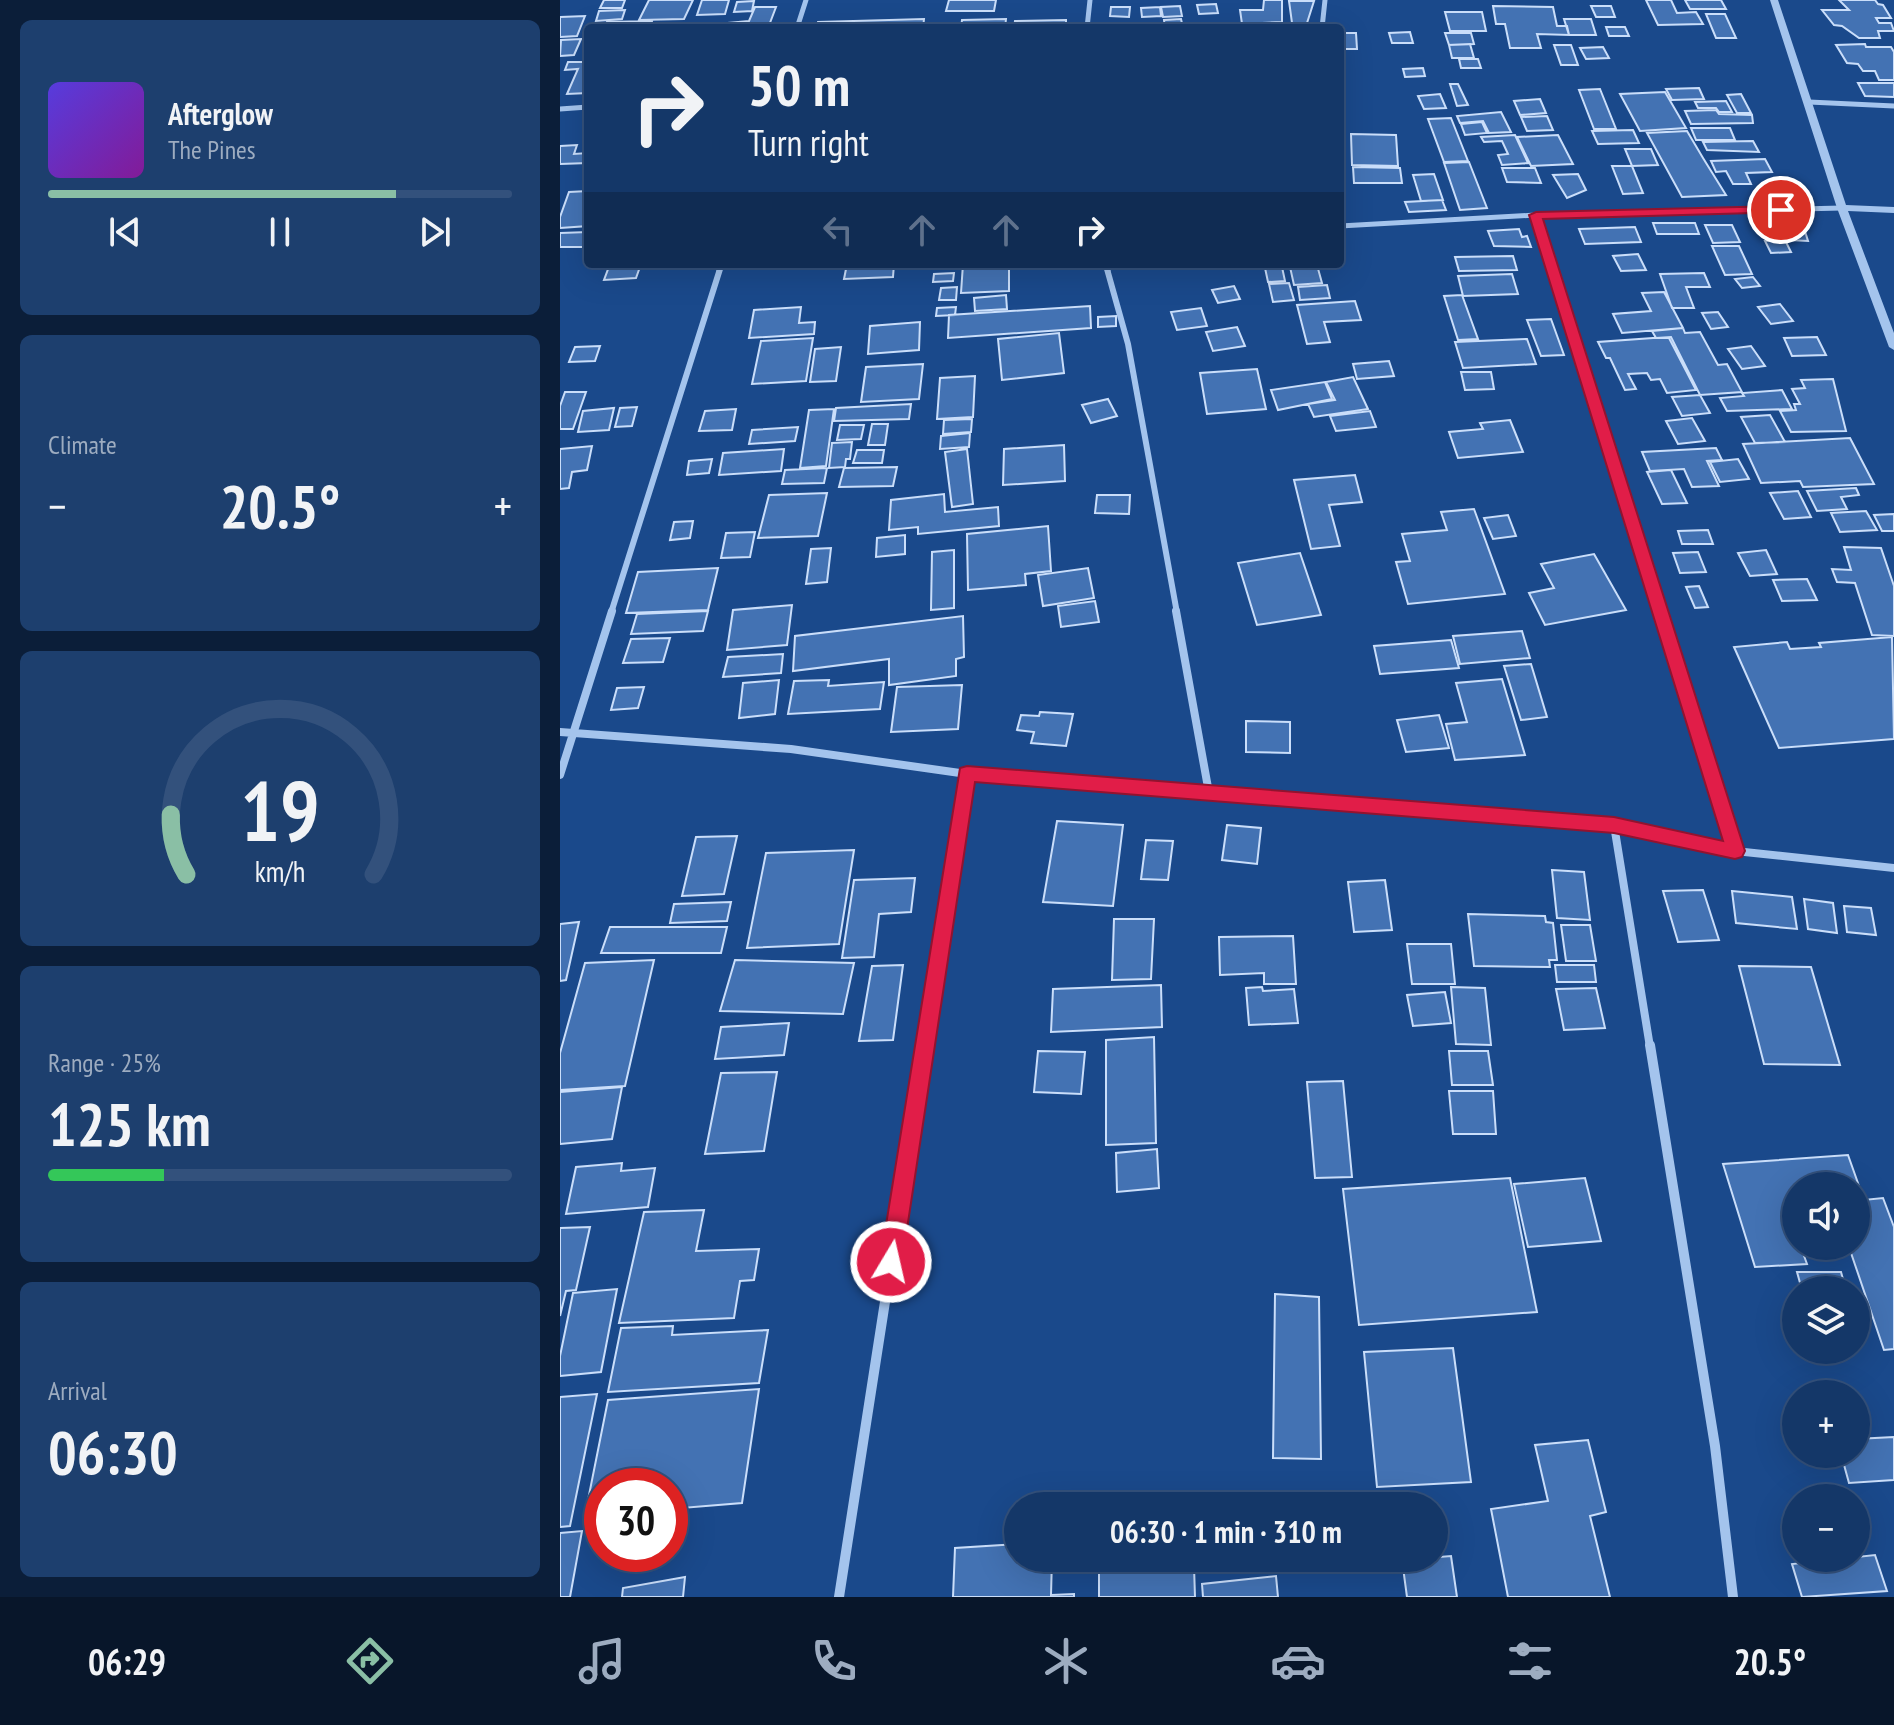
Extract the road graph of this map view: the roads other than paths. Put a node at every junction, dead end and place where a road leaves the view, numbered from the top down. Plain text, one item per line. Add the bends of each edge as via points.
1 (806, 0) edge
2 (1090, 0) edge
3 (1325, 0) edge
4 (1774, 0) edge
5 (798, 24) edge
6 (1087, 24) edge
7 (1322, 24) edge
8 (1809, 102) junction
9 (1894, 106) edge
10 (584, 107) edge
11 (560, 109) edge
12 (1842, 208) junction
13 (1894, 210) edge
14 (1536, 215) junction
15 (1344, 226) edge
16 (720, 268) edge
17 (1107, 268) edge
18 (1894, 347) edge
19 (560, 732) edge
20 (572, 734) junction
21 (967, 774) junction
22 (560, 775) edge
23 (1209, 793) junction
24 (1614, 825) junction
25 (1735, 851) junction
26 (1894, 868) edge
27 (839, 1597) edge
28 (1733, 1597) edge

1 - 5 street
2 - 6 street
3 - 7 street
4 - 8 street
8 - 9 street
8 - 12 street
10 - 11 street
12 - 13 street
12 - 14 street
12 - 18 street
14 - 15 street
14 - 25 street
16 - 20 street
17 - 23 street via 1128,344
19 - 20 street
20 - 21 street via 791,749
20 - 22 street
21 - 23 street
21 - 27 street
23 - 24 street
24 - 25 street
24 - 28 street via 1715,1446
25 - 26 street

